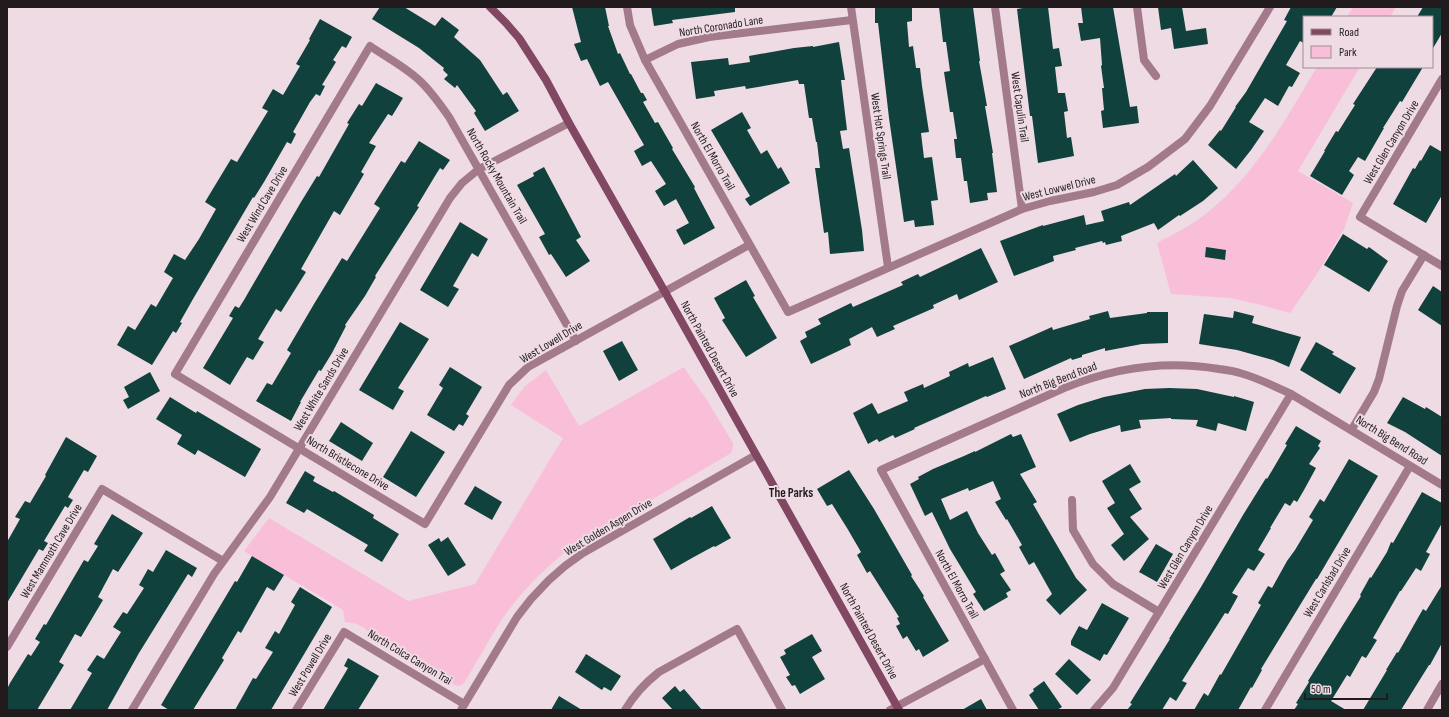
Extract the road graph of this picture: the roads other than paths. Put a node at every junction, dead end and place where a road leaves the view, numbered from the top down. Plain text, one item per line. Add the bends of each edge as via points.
1 (490, 7) edge
2 (627, 7) edge
3 (851, 7) edge
4 (995, 7) edge
5 (1136, 7) edge
6 (1270, 7) edge
7 (852, 20) junction
8 (370, 46) joint
9 (644, 60) junction
10 (1156, 76) dead end
11 (1442, 79) edge
12 (569, 123) junction
13 (479, 169) junction
14 (1022, 209) junction
15 (749, 245) junction
16 (1424, 255) junction
17 (1442, 266) edge
18 (888, 267) junction
19 (665, 292) junction
20 (788, 312) joint
21 (576, 340) junction
22 (175, 374) joint
23 (1291, 394) junction
24 (1352, 429) junction
25 (299, 447) junction
26 (756, 455) junction
27 (1410, 466) junction
28 (881, 470) joint
29 (1442, 485) edge
30 (1072, 500) dead end
31 (425, 524) joint
32 (223, 560) junction
33 (1159, 612) junction
34 (344, 632) joint
35 (7, 647) edge
36 (985, 659) junction
37 (1442, 684) edge
38 (462, 707) edge
39 (895, 709) edge
40 (132, 710) edge
41 (296, 710) edge
42 (625, 710) edge
43 (782, 710) edge
44 (1013, 710) edge
45 (1094, 710) edge
46 (1264, 710) edge
47 (1427, 710) edge

1 - 12 street, North Painted Desert Drive via 506,23 534,60
2 - 9 street, North El Morro Trail via 630,24
3 - 7 street, West Hot Springs Trail
4 - 14 street, West Capulin Trail
5 - 10 street via 1144,60
6 - 14 street, West Lowwel Drive via 1210,106 1185,139 1148,167 1117,185
7 - 9 street, North Coronado Lane via 709,37 678,44
7 - 18 street, West Hot Springs Trail
8 - 13 street, North Rocky Mountain Trail via 419,80 432,94 449,117
8 - 22 street, West Wind Cave Drive
9 - 15 street, North El Morro Trail
11 - 16 street, West Glen Canyon Drive via 1360,217
12 - 13 street, West White Sands Drive
12 - 19 street, North Painted Desert Drive
13 - 21 street, North Rocky Mountain Trail
13 - 25 street, West White Sands Drive via 462,183 450,198
14 - 18 street, West Lowwel Drive
15 - 19 street, West Lowell Drive
15 - 20 street, North El Morro Trail
16 - 17 street
16 - 24 street via 1402,291 1379,379
18 - 20 street, West Lowwel Drive
19 - 21 street, West Lowell Drive
19 - 26 street, North Painted Desert Drive
21 - 31 street, West Lowell Drive via 528,367 509,385
22 - 25 street, North Bristlecone Drive
23 - 24 street, North Big Bend Road
23 - 28 street, North Big Bend Road via 1239,372 1175,365 1133,368 1089,378 1064,388
23 - 33 street, West Glen Canyon Drive
24 - 27 street, North Big Bend Road
25 - 31 street, North Bristlecone Drive
25 - 32 street, West White Sands Drive via 270,497
26 - 38 street, West Golden Aspen Drive via 583,553 565,566 516,617
26 - 39 street, North Painted Desert Drive
27 - 29 street, North Big Bend Road
27 - 46 street, West Carlsbad Drive
28 - 36 street, North El Morro Trail
30 - 33 street via 1073,530 1093,564 1113,584
32 - 35 street, West Mammoth Cave Drive via 102,489
32 - 40 street, West White Sands Drive
33 - 45 street, West Glen Canyon Drive via 1113,688
34 - 38 street, North Colca Canyon Trai
34 - 41 street, West Powell Drive
36 - 39 street
36 - 44 street, North El Morro Trail
37 - 47 street
42 - 43 street via 649,680 659,672 738,629

